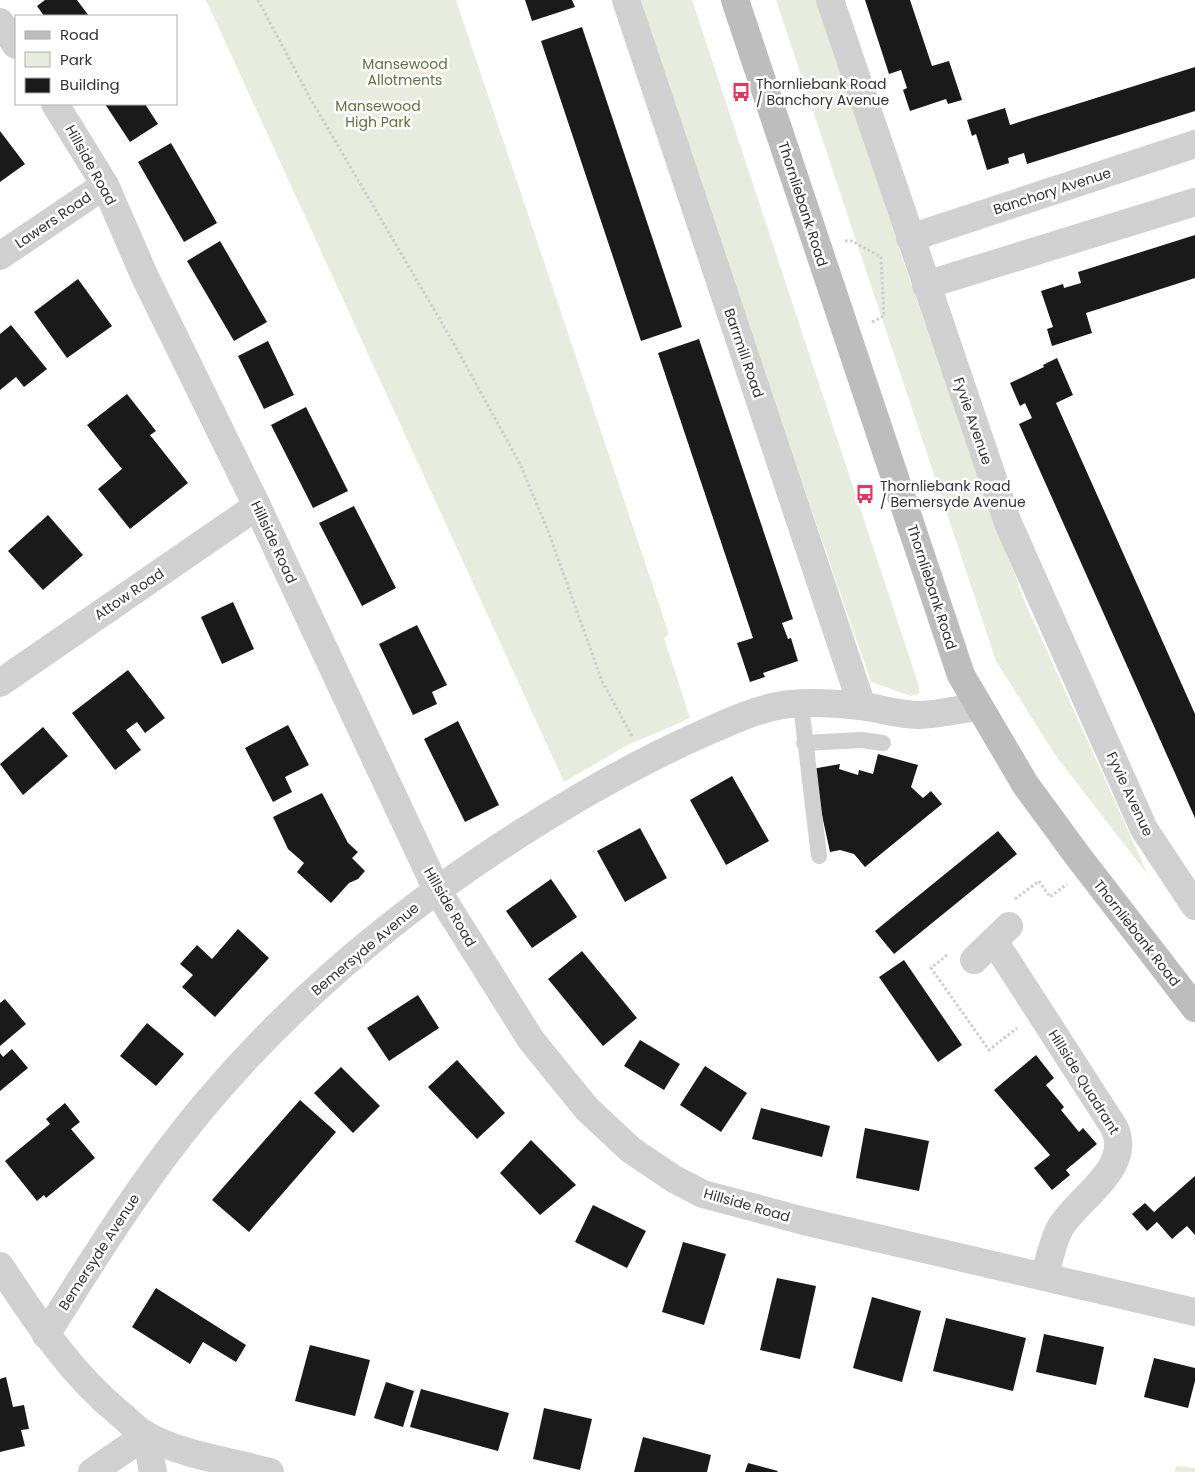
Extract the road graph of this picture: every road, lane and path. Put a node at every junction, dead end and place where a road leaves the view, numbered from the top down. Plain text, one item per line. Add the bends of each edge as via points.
1 (258, 0) edge
2 (626, 0) edge
3 (735, 0) edge
4 (830, 0) edge
5 (0, 22) edge
6 (15, 44) edge
7 (56, 105) edge
8 (1195, 144) edge
9 (105, 185) junction
10 (1195, 202) edge
11 (910, 238) junction
12 (816, 242) junction
13 (0, 256) edge
14 (926, 285) junction
15 (848, 334) junction
16 (257, 506) junction
17 (0, 683) edge
18 (801, 705) junction
19 (862, 706) junction
20 (978, 707) junction
21 (883, 743) dead end
22 (804, 744) junction
23 (645, 759) junction
24 (819, 856) dead end
25 (1087, 868) junction
26 (1039, 881) dead end
27 (437, 890) junction
28 (1195, 906) edge
29 (974, 960) dead end
30 (931, 968) dead end
31 (1195, 1008) edge
32 (1040, 1012) junction
33 (0, 1266) edge
34 (1045, 1276) junction
35 (1195, 1312) edge
36 (46, 1335) junction
37 (146, 1435) junction
38 (92, 1472) edge
39 (153, 1472) edge
40 (270, 1472) edge

1 - 23 path via 310,98 453,342 520,464 547,528 602,681
2 - 19 street, Barrmill Road
3 - 12 main road, Thornliebank Road
4 - 11 street, Fyvie Avenue
5 - 6 street
7 - 9 street, Hillside Road
8 - 11 street, Banchory Avenue
9 - 13 street, Lawers Road
9 - 16 street, Hillside Road via 145,277
10 - 14 street
11 - 14 street, Fyvie Avenue
12 - 15 main road, Thornliebank Road
12 - 15 path via 852,241 881,257 884,316
14 - 28 street, Fyvie Avenue via 1008,523 1144,829
15 - 20 main road, Thornliebank Road via 961,675
16 - 17 street, Attow Road
16 - 27 street, Hillside Road
18 - 19 street, Bemersyde Avenue
18 - 22 lane
18 - 23 street, Bemersyde Avenue via 777,706 729,722
19 - 20 street, Bemersyde Avenue via 921,715
20 - 25 main road, Thornliebank Road via 1025,784
21 - 22 lane via 862,740
22 - 24 lane
23 - 27 street, Bemersyde Avenue via 540,820
25 - 26 path via 1050,897
25 - 31 main road, Thornliebank Road
27 - 34 street, Hillside Road via 531,1040 586,1109 631,1150 674,1179 702,1194 804,1222
27 - 36 street, Bemersyde Avenue via 312,993 208,1100 141,1187
29 - 32 street, Hillside Quadrant via 1002,934
30 - 32 path via 989,1050
32 - 34 street, Hillside Quadrant via 1114,1127 1119,1141 1113,1165 1060,1228
33 - 36 street
34 - 35 street, Hillside Road
36 - 37 street via 96,1394
37 - 38 street
37 - 39 street
37 - 40 street via 194,1454

